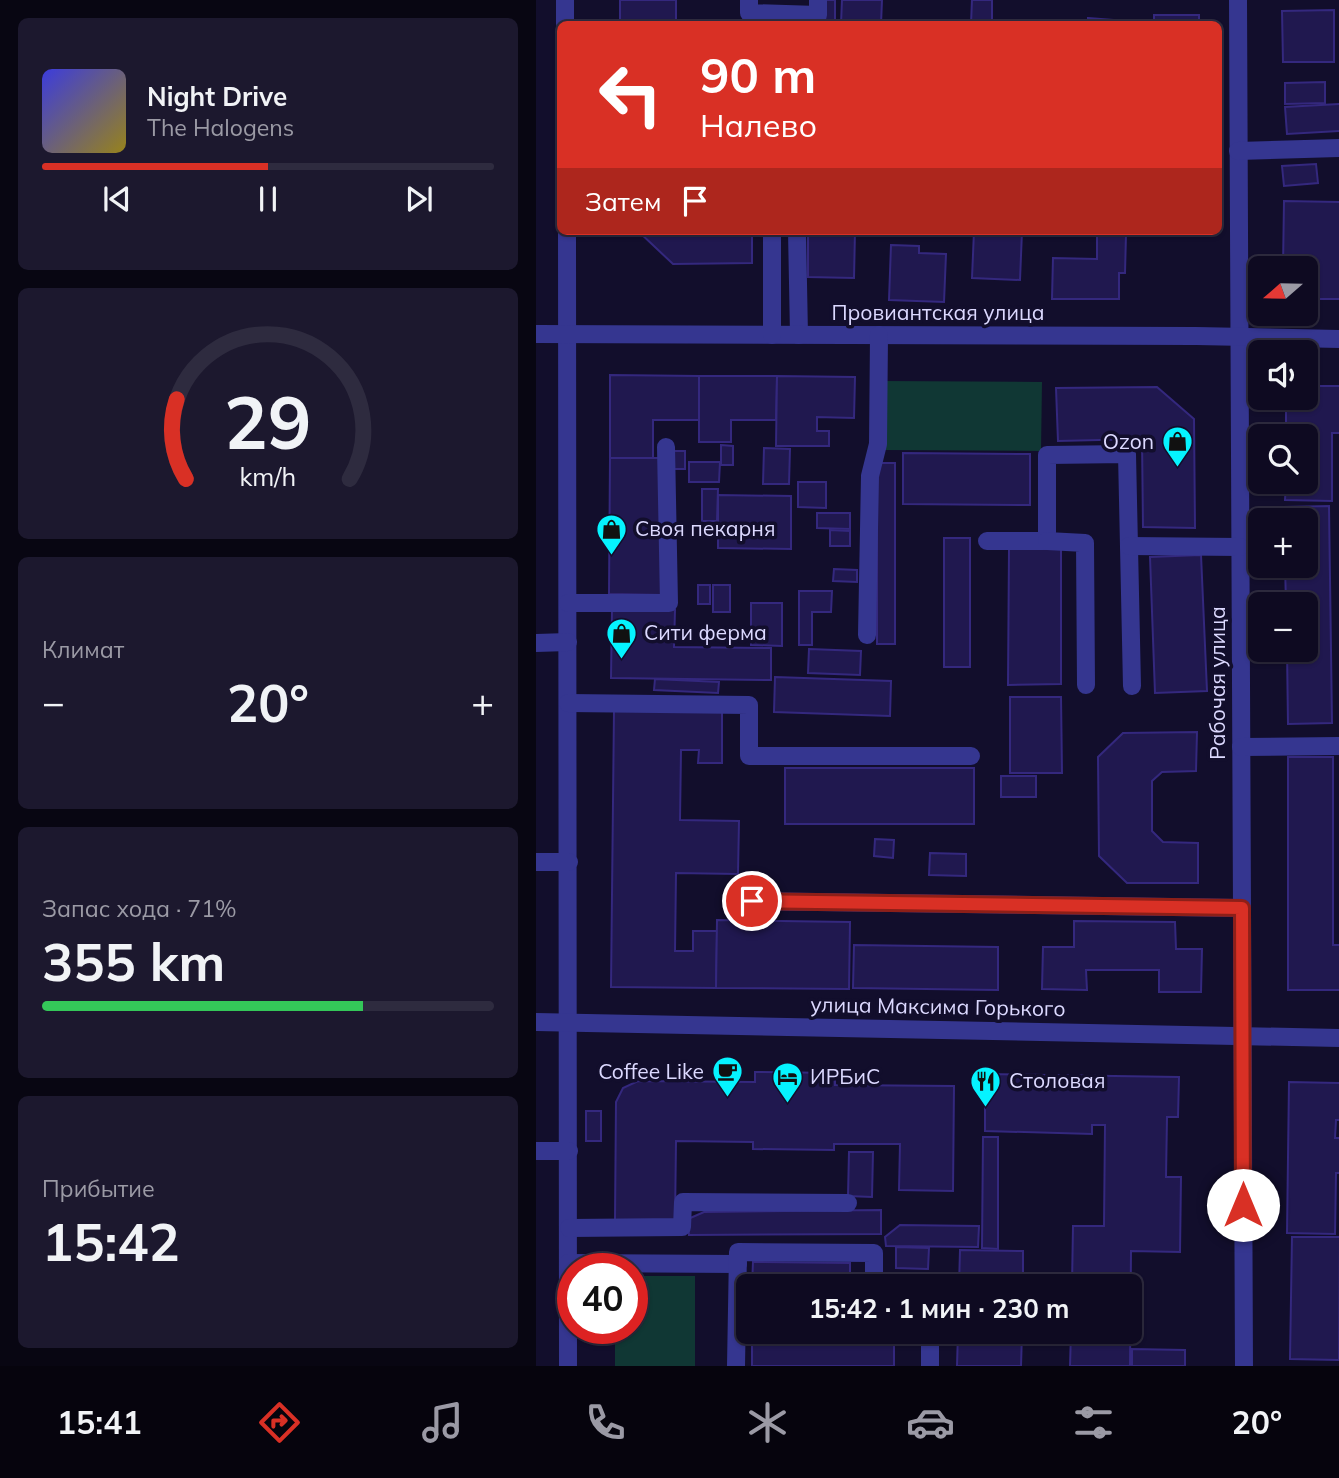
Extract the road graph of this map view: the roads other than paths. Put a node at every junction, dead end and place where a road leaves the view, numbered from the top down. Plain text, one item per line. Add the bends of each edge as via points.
1 (565, 0) edge
2 (749, 0) edge
3 (818, 0) edge
4 (1238, 0) edge
5 (565, 21) edge
6 (1339, 148) edge
7 (1238, 151) junction
8 (567, 235) edge
9 (772, 235) edge
10 (797, 235) edge
11 (536, 334) edge
12 (568, 334) junction
13 (772, 335) junction
14 (798, 335) junction
15 (879, 335) junction
16 (1238, 338) junction
17 (1339, 339) edge
18 (666, 447) dead end
19 (987, 541) dead end
20 (1048, 541) junction
21 (1129, 546) junction
22 (1240, 548) junction
23 (568, 603) junction
24 (867, 635) dead end
25 (568, 642) junction
26 (536, 643) edge
27 (1086, 685) dead end
28 (1132, 686) dead end
29 (568, 703) junction
30 (1339, 746) edge
31 (1241, 747) junction
32 (971, 756) dead end
33 (536, 862) edge
34 (569, 862) junction
35 (752, 901) dead end
36 (1242, 908) junction
37 (536, 1022) edge
38 (569, 1023) junction
39 (1242, 1035) junction
40 (1339, 1038) edge
41 (536, 1151) edge
42 (569, 1151) junction
43 (848, 1203) dead end
44 (569, 1228) junction
45 (568, 1253) edge
46 (648, 1263) edge
47 (738, 1264) junction
48 (874, 1274) edge
49 (568, 1344) edge
50 (930, 1344) edge
51 (568, 1366) edge
52 (736, 1366) edge
53 (930, 1366) edge
54 (1244, 1366) edge

1 - 5 street
2 - 3 street via 749,13 797,16 818,15
4 - 7 street, Рабочая улица
6 - 7 street
7 - 16 street, Рабочая улица
8 - 12 street
9 - 13 street
10 - 14 street
11 - 12 street, Провиантская улица
12 - 13 street, Провиантская улица
12 - 23 street
13 - 14 street, Провиантская улица
14 - 15 street, Провиантская улица
15 - 16 street, Провиантская улица
15 - 24 street
16 - 17 street, Провиантская улица
16 - 22 street, Рабочая улица
18 - 23 street via 669,603
19 - 20 street
20 - 21 street via 1048,455 1127,454
20 - 27 street via 1085,543
21 - 22 street
21 - 28 street
22 - 31 street, Рабочая улица
23 - 25 street
25 - 26 street
25 - 29 street
29 - 32 street via 749,705 750,756
29 - 34 street
30 - 31 street
31 - 36 street, Рабочая улица
33 - 34 street
34 - 38 street
35 - 36 street
36 - 39 street, Рабочая улица
37 - 38 street, улица Максима Горького
38 - 39 street, улица Максима Горького
38 - 42 street
39 - 40 street, улица Максима Горького
39 - 54 street, Рабочая улица
41 - 42 street
42 - 44 street
43 - 44 street via 683,1202 682,1227
44 - 45 street
46 - 47 street
47 - 48 street via 738,1252 874,1253
47 - 52 street
49 - 51 street
50 - 53 street

